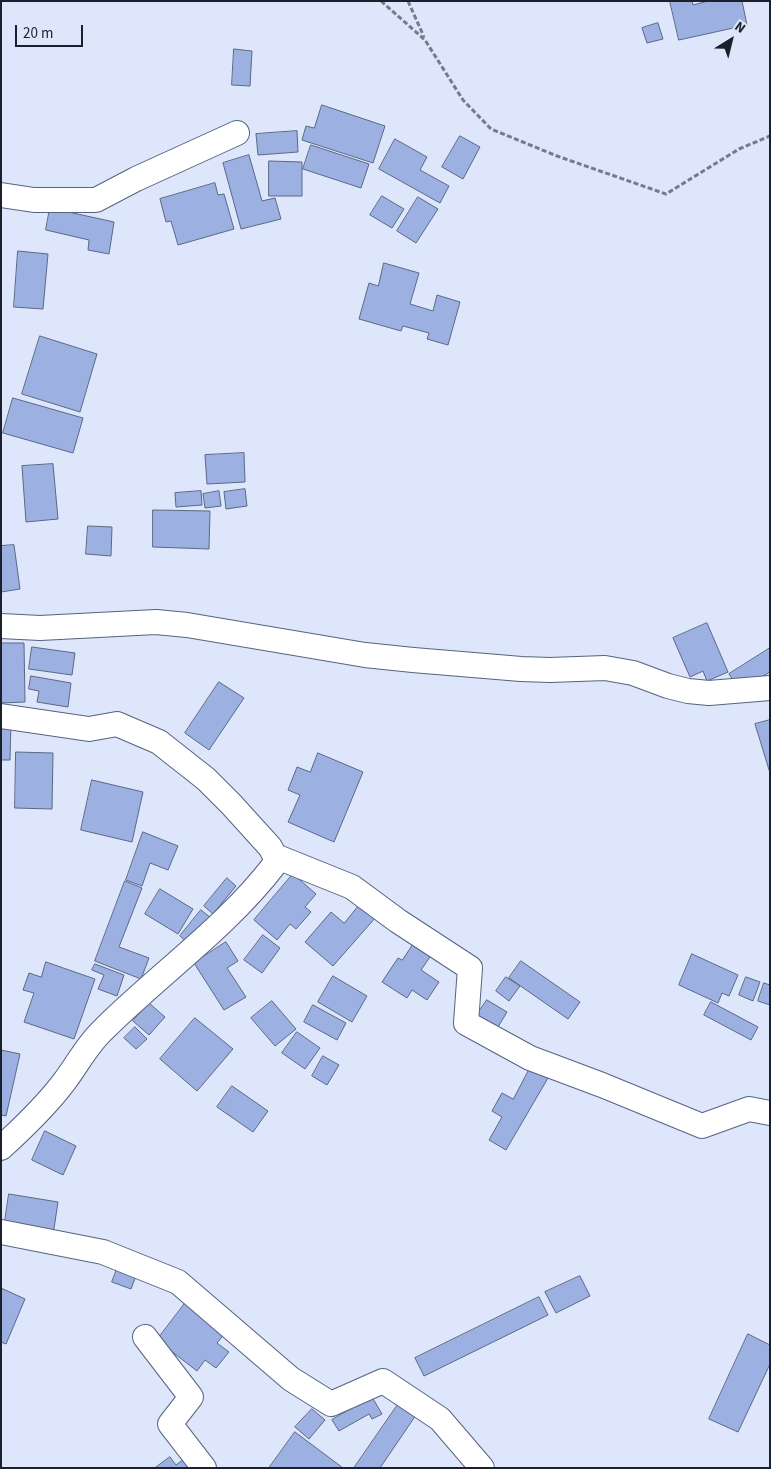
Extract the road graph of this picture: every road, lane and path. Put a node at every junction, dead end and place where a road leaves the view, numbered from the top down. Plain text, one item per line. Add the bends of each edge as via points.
1 (381, 1) edge
2 (408, 1) edge
3 (425, 40) junction
4 (237, 133) dead end
5 (770, 136) edge
6 (1, 195) edge
7 (1, 626) edge
8 (770, 688) edge
9 (1, 716) edge
10 (275, 856) junction
11 (770, 1113) edge
12 (1, 1148) edge
13 (1, 1232) edge
14 (145, 1337) dead end
15 (204, 1468) edge
16 (482, 1468) edge

1 - 3 path
2 - 3 path
3 - 5 path via 463,100 491,129 666,194 739,149
4 - 6 street via 96,200 34,200
7 - 8 street via 40,628 156,622 403,659 521,669 604,668 634,673 688,691 709,693
9 - 10 street via 89,729 117,724 159,742 206,779
10 - 11 street via 352,888 470,968 466,1023 530,1058 702,1126 749,1109
10 - 12 street via 271,870 230,915 94,1039 64,1081 28,1123
13 - 16 street via 103,1252 178,1282 291,1379 331,1404 383,1381 440,1419
14 - 15 street via 191,1397 170,1424

